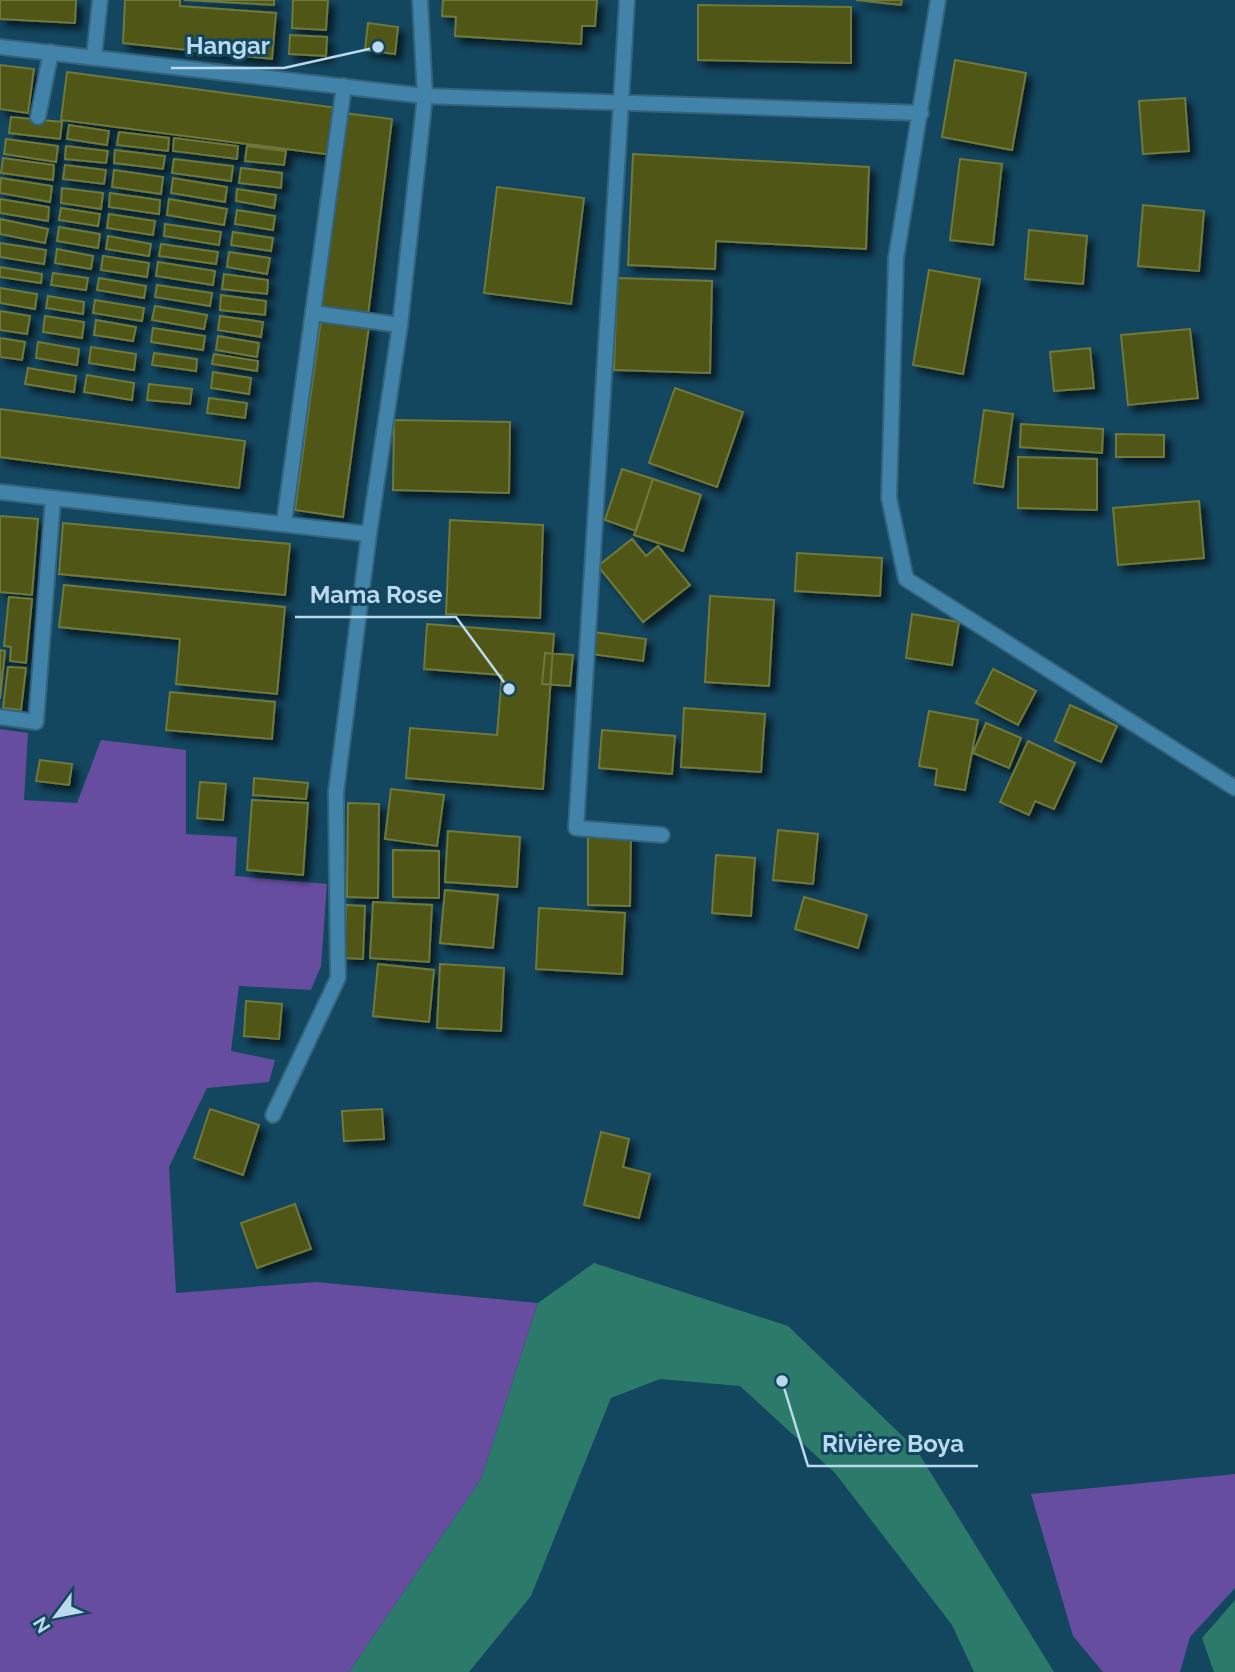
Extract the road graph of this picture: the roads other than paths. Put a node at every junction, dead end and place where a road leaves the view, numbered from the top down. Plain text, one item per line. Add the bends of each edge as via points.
1 (100, 0) edge
2 (420, 0) edge
3 (627, 0) edge
4 (938, 0) edge
5 (0, 47) edge
6 (51, 52) junction
7 (94, 57) junction
8 (344, 86) junction
9 (425, 96) junction
10 (621, 103) junction
11 (921, 113) junction
12 (38, 117) dead end
13 (313, 313) junction
14 (400, 325) junction
15 (0, 492) edge
16 (53, 499) junction
17 (284, 523) junction
18 (369, 534) junction
19 (0, 717) edge
20 (1235, 788) edge
21 (662, 835) dead end
22 (273, 1115) dead end

1 - 7 street
2 - 9 street
3 - 10 street
4 - 11 street
5 - 6 street
6 - 7 street
6 - 12 street
7 - 8 street
8 - 9 street
8 - 13 street
9 - 10 street
9 - 14 street
10 - 11 street
10 - 21 street via 576,828
11 - 20 street via 896,258 889,498 906,579
13 - 14 street
13 - 17 street
14 - 18 street
15 - 16 street
16 - 17 street
16 - 19 street via 36,722
17 - 18 street
18 - 22 street via 336,793 338,978

